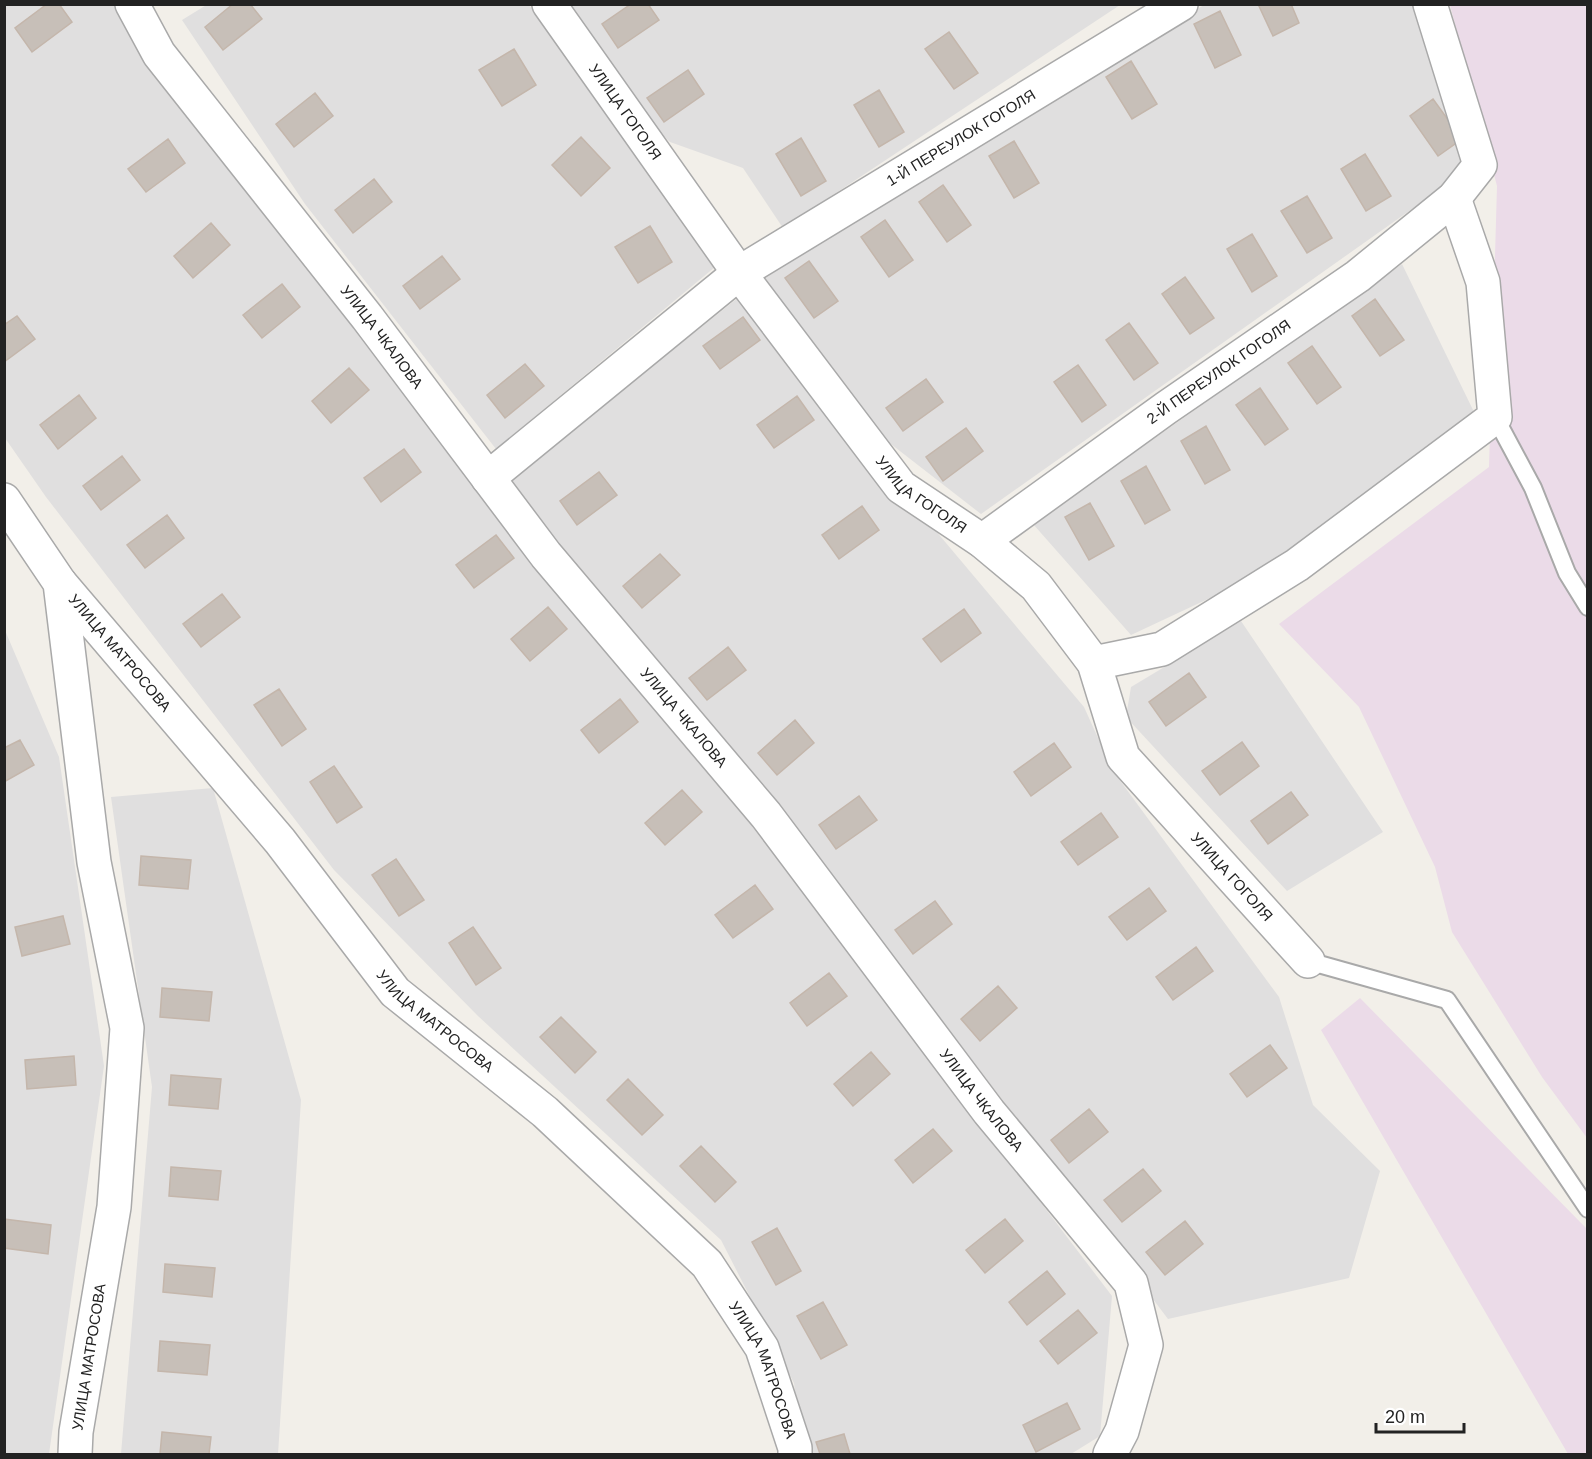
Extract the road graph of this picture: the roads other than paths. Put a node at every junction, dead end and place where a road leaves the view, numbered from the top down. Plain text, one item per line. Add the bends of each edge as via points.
1 (132, 4) edge
2 (549, 4) edge
3 (1181, 4) edge
4 (1430, 4) edge
5 (1454, 198) junction
6 (739, 273) junction
7 (1495, 417) junction
8 (488, 478) junction
9 (4, 500) edge
10 (982, 542) junction
11 (60, 583) junction
12 (1587, 608) edge
13 (1094, 663) junction
14 (1308, 961) joint
15 (1587, 1209) edge
16 (75, 1455) edge
17 (795, 1455) edge
18 (1110, 1455) edge

1 - 8 street, УЛИЦА ЧКАЛОВА via 159,54 367,317
2 - 6 street, УЛИЦА ГОГОЛЯ
3 - 6 street, 1-Й ПЕРЕУЛОК ГОГОЛЯ
4 - 5 street, 2-Й ПЕРЕУЛОК ГОГОЛЯ via 1480,165
5 - 7 street via 1483,282
5 - 10 street, 2-Й ПЕРЕУЛОК ГОГОЛЯ via 1358,276 1166,408
6 - 8 street, 1-Й ПЕРЕУЛОК ГОГОЛЯ
6 - 10 street, УЛИЦА ГОГОЛЯ via 901,487
7 - 12 lane via 1533,488 1567,573
7 - 13 street via 1297,565 1162,649
8 - 18 street, УЛИЦА ЧКАЛОВА via 546,555 766,815 989,1112 1131,1283 1146,1345 1122,1431
9 - 11 street, УЛИЦА МАТРОСОВА
10 - 13 street, УЛИЦА ГОГОЛЯ via 1036,586
11 - 16 street, УЛИЦА МАТРОСОВА via 94,862 127,1028 114,1207
11 - 17 street, УЛИЦА МАТРОСОВА via 280,841 395,992 545,1112 706,1264 762,1348
13 - 14 street, УЛИЦА ГОГОЛЯ via 1123,757
14 - 15 lane via 1447,1000

